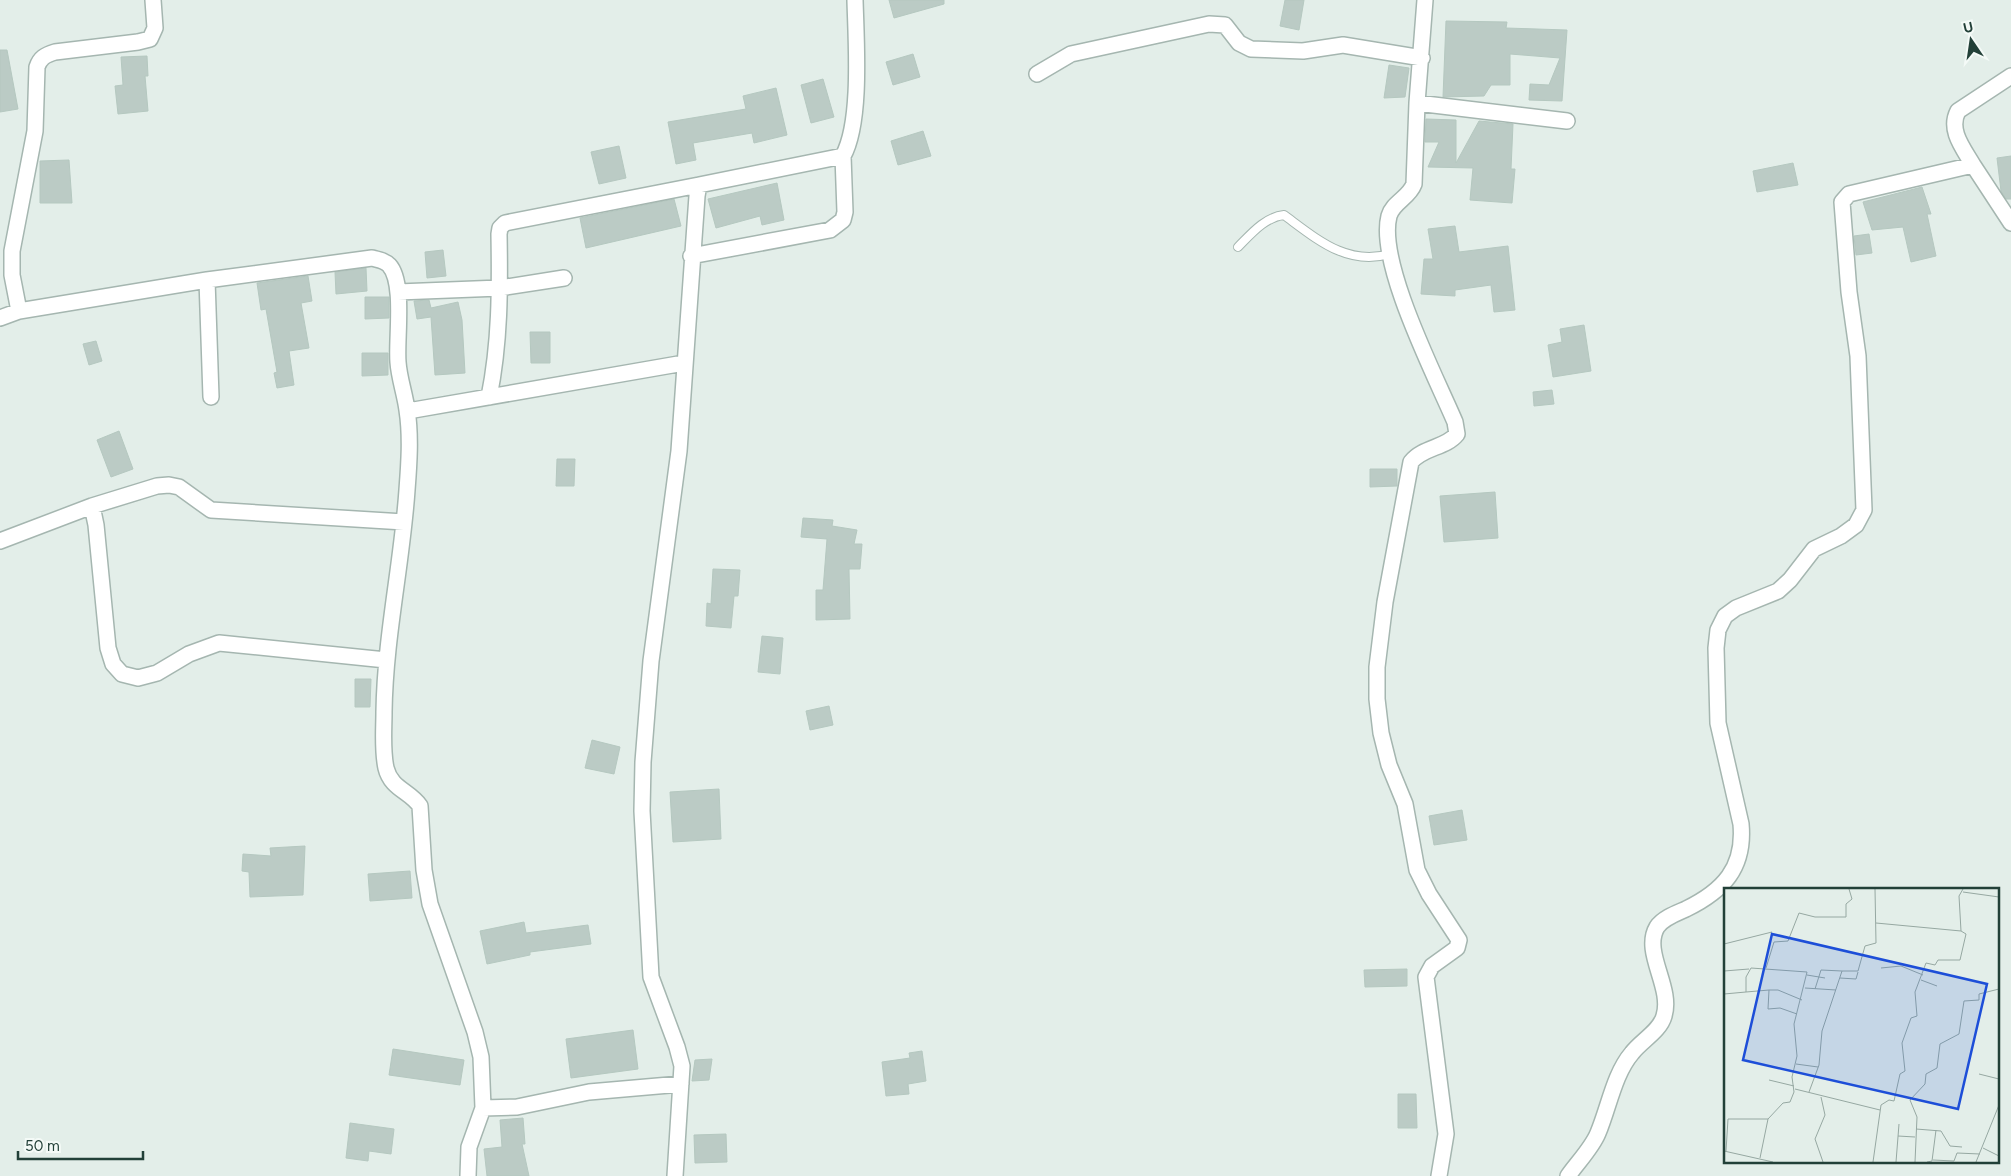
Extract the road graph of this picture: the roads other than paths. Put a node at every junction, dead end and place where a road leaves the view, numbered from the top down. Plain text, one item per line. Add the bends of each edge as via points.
1 (153, 0) edge
2 (855, 0) edge
3 (1425, 0) edge
4 (1422, 58) junction
5 (1037, 74) dead end
6 (2011, 76) edge
7 (1417, 103) junction
8 (1567, 121) dead end
9 (843, 156) junction
10 (1973, 165) junction
11 (699, 185) junction
12 (2011, 223) edge
13 (1238, 247) dead end
14 (1390, 254) junction
15 (691, 256) junction
16 (564, 278) dead end
17 (208, 280) junction
18 (500, 288) junction
19 (398, 292) junction
20 (19, 311) junction
21 (0, 318) edge
22 (684, 362) junction
23 (489, 397) junction
24 (212, 398) dead end
25 (408, 411) junction
26 (92, 506) junction
27 (404, 522) junction
28 (0, 541) edge
29 (386, 660) junction
30 (681, 1084) junction
31 (483, 1108) junction
32 (468, 1176) edge
33 (675, 1176) edge
34 (1439, 1176) edge
35 (1568, 1176) edge

1 - 20 street via 155,28 150,38 55,52 39,61 35,131 12,251 12,275
2 - 9 street via 856,74 851,132
3 - 4 street
4 - 5 street via 1344,45 1303,52 1251,48 1239,43 1225,25 1209,24 1071,54
4 - 7 street
6 - 10 street via 1958,111 1954,119 1956,134
7 - 8 street
7 - 14 street via 1414,184 1412,192 1389,214
9 - 11 street
9 - 15 street via 845,212 838,226
10 - 12 street
10 - 35 street via 1849,194 1842,202 1858,356 1864,510 1856,525 1814,549 1778,591 1736,608 1725,616 1718,630 1718,723 1741,824 1740,852 1718,890 1670,916 1658,927 1654,938 1654,957 1666,994 1664,1017 1622,1067 1597,1135
11 - 15 street
11 - 18 street via 505,223 499,234
13 - 14 lane via 1265,222 1284,215 1314,238 1352,257 1376,258
14 - 34 street via 1419,343 1457,429 1453,439 1420,454 1411,462 1385,602 1377,667 1381,733 1389,765 1406,804 1417,870 1459,940 1457,948 1432,966 1426,977 1446,1134
15 - 22 street
16 - 18 street
17 - 19 street via 372,258 383,260 390,266
17 - 20 street
17 - 24 street
18 - 19 street
18 - 23 street via 496,365
19 - 25 street via 398,364
20 - 21 street
22 - 23 street
22 - 30 street via 679,451 651,661 642,811 651,977 677,1047 682,1066
23 - 25 street
25 - 27 street
26 - 27 street via 169,485 179,487 211,510
26 - 28 street
26 - 29 street via 108,648 113,664 122,674 138,678 157,673 189,654 219,644
27 - 29 street
29 - 31 street via 386,770 392,783 415,798 420,806 426,885 444,949 475,1032 483,1080
30 - 31 street via 589,1092 517,1107
30 - 33 street
31 - 32 street via 469,1147

